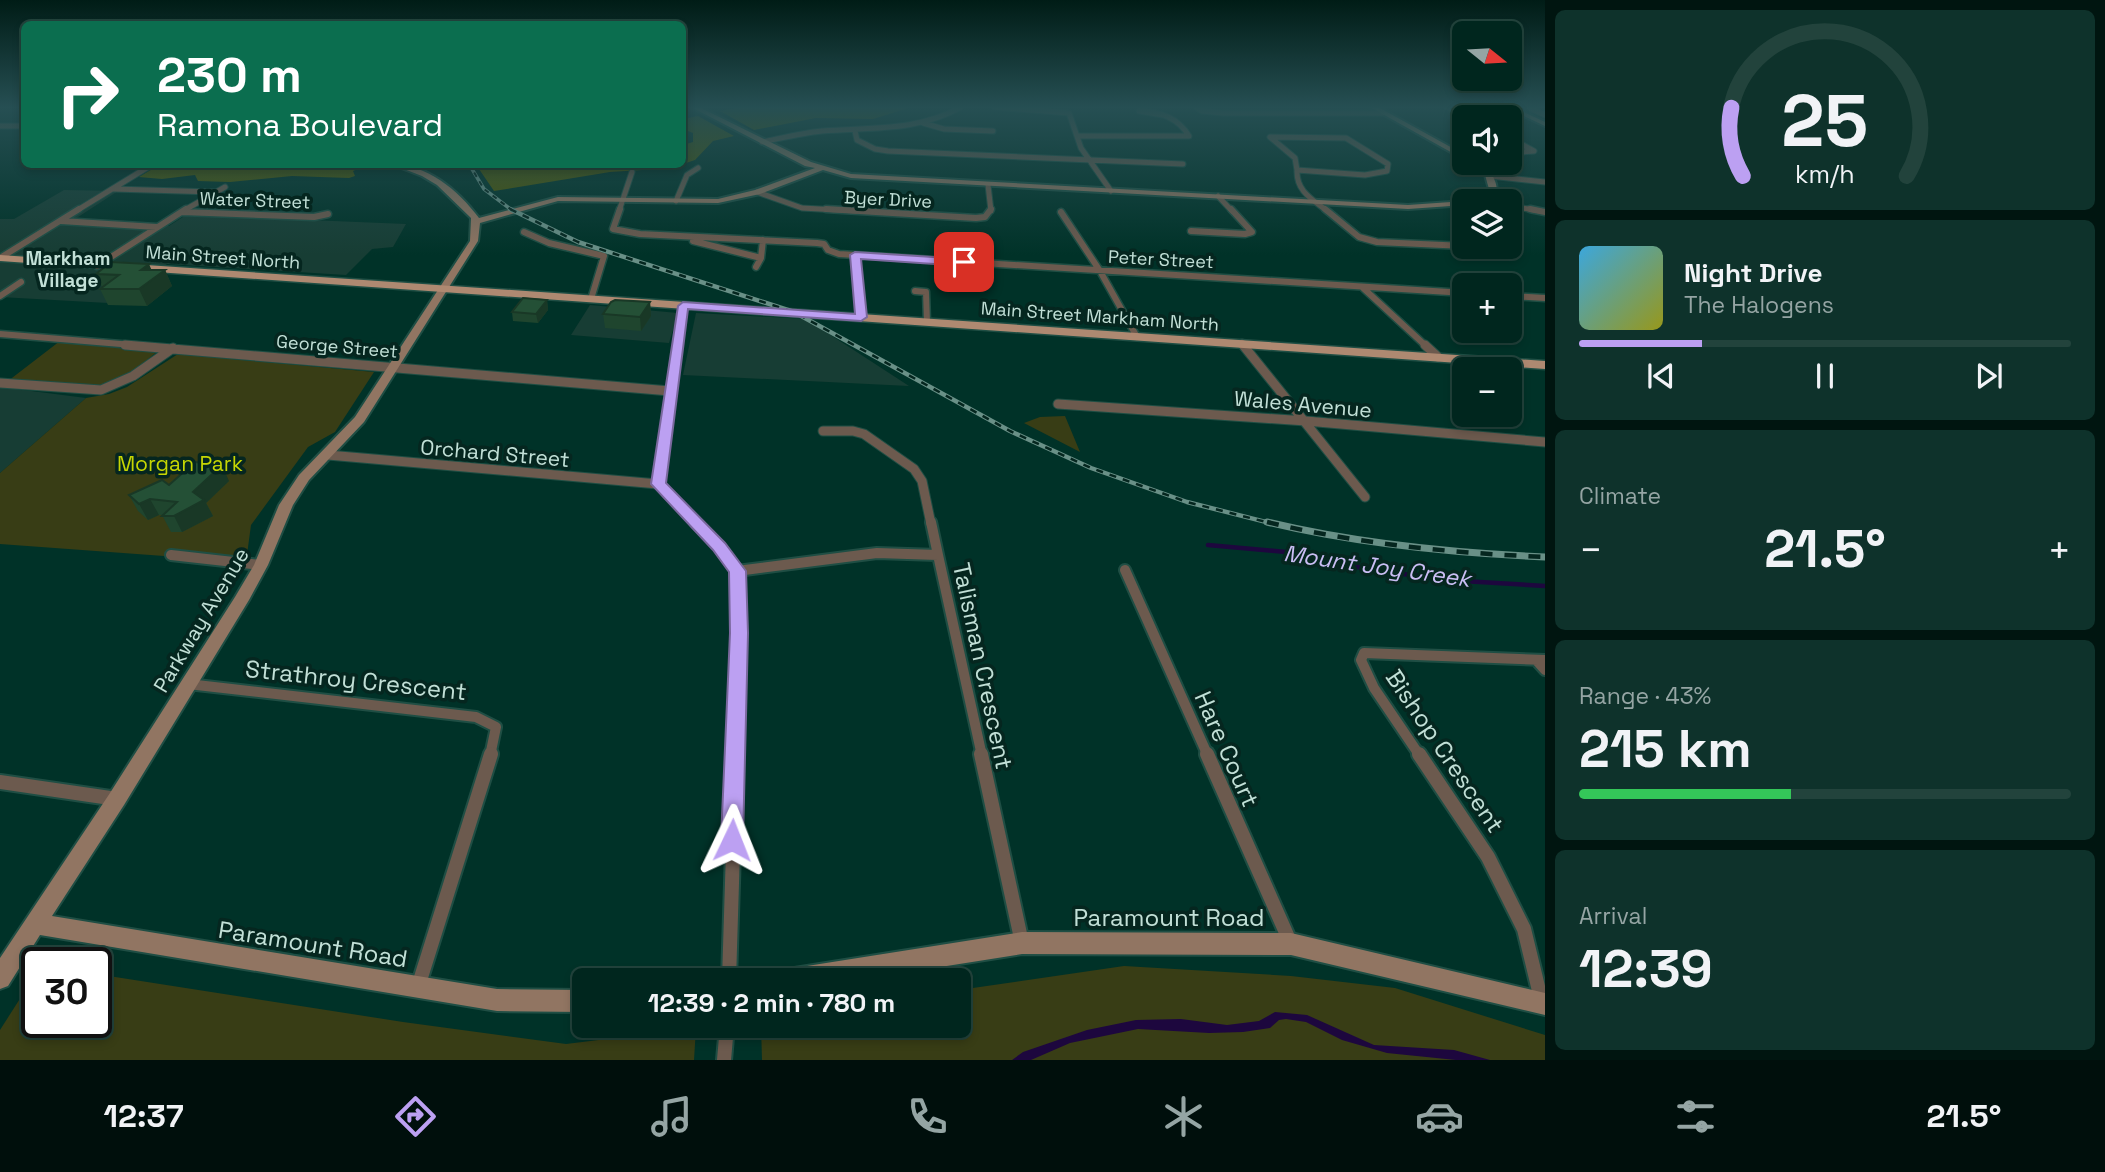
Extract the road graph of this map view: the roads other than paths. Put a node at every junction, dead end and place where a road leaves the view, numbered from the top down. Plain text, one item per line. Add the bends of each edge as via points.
1 (793, 156) edge
2 (1015, 156) edge
3 (1087, 156) edge
4 (1294, 156) edge
5 (1377, 156) edge
6 (1088, 160) junction
7 (1183, 164) dead end
8 (147, 168) edge
9 (406, 168) edge
10 (698, 168) dead end
11 (820, 169) junction
12 (1296, 170) junction
13 (632, 172) dead end
14 (1490, 176) joint
15 (1545, 182) edge
16 (988, 185) junction
17 (225, 187) dead end
18 (114, 189) junction
19 (1493, 189) edge
20 (1111, 191) junction
21 (214, 192) junction
22 (757, 192) junction
23 (1218, 196) junction
24 (622, 198) junction
25 (676, 201) junction
26 (1316, 202) junction
27 (1452, 204) edge
28 (1522, 208) edge
29 (182, 212) junction
30 (1060, 212) dead end
31 (1545, 212) edge
32 (328, 214) dead end
33 (60, 221) junction
34 (476, 221) junction
35 (156, 227) junction
36 (1191, 231) dead end
37 (524, 232) dead end
38 (674, 236) junction
39 (763, 240) junction
40 (1452, 245) edge
41 (855, 255) junction
42 (0, 258) edge
43 (761, 258) junction
44 (97, 266) junction
45 (756, 267) dead end
46 (1100, 271) junction
47 (20, 282) dead end
48 (1362, 287) junction
49 (443, 289) junction
50 (915, 291) dead end
51 (1452, 292) edge
52 (0, 296) edge
53 (1522, 297) edge
54 (1545, 298) edge
55 (591, 299) junction
56 (683, 306) junction
57 (861, 317) junction
58 (927, 321) junction
59 (0, 334) edge
60 (1137, 337) junction
61 (1242, 343) junction
62 (173, 347) junction
63 (1438, 357) junction
64 (1545, 365) edge
65 (392, 366) junction
66 (0, 383) edge
67 (670, 391) junction
68 (1058, 404) dead end
69 (1306, 421) junction
70 (823, 431) dead end
71 (1545, 442) edge
72 (328, 455) junction
73 (658, 484) junction
74 (1365, 496) dead end
75 (171, 555) dead end
76 (938, 555) junction
77 (261, 565) junction
78 (1125, 570) dead end
79 (737, 571) junction
80 (1540, 660) edge
81 (1545, 670) edge
82 (188, 684) junction
83 (0, 782) edge
84 (117, 799) junction
85 (35, 924) junction
86 (1022, 943) junction
87 (1291, 944) junction
88 (729, 968) edge
89 (864, 968) edge
90 (0, 978) edge
91 (417, 988) junction
92 (572, 1001) edge
93 (1544, 1004) edge
94 (726, 1038) edge
95 (724, 1060) edge

1 - 11 street
2 - 6 street
3 - 6 street
4 - 12 street
5 - 12 street via 1389,168 1382,173
6 - 7 street
6 - 20 street
8 - 18 street
9 - 34 street via 440,183
10 - 25 street via 687,175
11 - 16 street via 863,178
11 - 22 street
12 - 26 street via 1296,184
13 - 24 street
14 - 15 street
14 - 19 street
16 - 20 street
16 - 22 street, Byer Drive via 990,212 976,218 802,208
17 - 21 street
18 - 21 street
18 - 33 street
20 - 23 street
21 - 29 street
22 - 25 street via 718,201
23 - 26 street
23 - 36 street via 1252,232
24 - 25 street
24 - 34 street via 558,199
24 - 38 street via 613,229
26 - 27 street via 1408,207
26 - 40 street via 1359,237
28 - 31 street
29 - 32 street, Water Street
29 - 35 street
30 - 46 street
33 - 35 street
33 - 42 street
34 - 49 street, Parkway Avenue via 476,236
35 - 44 street
37 - 55 street via 604,256
38 - 39 street, Peter Street
38 - 43 street
39 - 41 street, Peter Street via 824,244 832,252
39 - 43 street
41 - 46 street, Peter Street
41 - 57 street
42 - 44 main road, Main Street North
43 - 45 street
44 - 49 main road, Main Street North
46 - 48 street, Peter Street
46 - 60 street
47 - 52 street
48 - 51 street, Peter Street
48 - 63 street
49 - 55 main road, Main Street Markham North
49 - 65 street, Parkway Avenue
50 - 58 street via 926,292
53 - 54 street
55 - 56 main road, Main Street Markham North
56 - 57 main road, Main Street Markham North
56 - 67 street
57 - 58 main road, Main Street Markham North
58 - 60 main road, Main Street Markham North
59 - 62 street, George Street
60 - 61 main road, Main Street Markham North
61 - 63 main road, Main Street Markham North
61 - 69 street
62 - 65 street, George Street
62 - 66 street via 133,376 101,390
63 - 64 main road, Main Street Markham North
65 - 67 street, George Street
65 - 72 street, Parkway Avenue via 360,419
67 - 73 street
68 - 69 street, Wales Avenue
69 - 71 street, Wales Avenue
69 - 74 street
70 - 76 street via 864,434 914,469 922,481
72 - 73 street, Orchard Street
72 - 77 street, Parkway Avenue via 304,478 286,505
73 - 79 street
75 - 77 street
76 - 79 street, Talisman Crescent via 877,554
76 - 86 street, Talisman Crescent
77 - 82 street, Parkway Avenue
78 - 87 street, Hare Court
79 - 88 street
80 - 81 street
80 - 93 street, Bishop Crescent via 1364,653 1361,660 1374,688 1501,881 1524,929
82 - 84 street, Parkway Avenue
82 - 91 street, Strathroy Crescent via 476,717 496,727
83 - 84 street
84 - 85 street, Parkway Avenue
85 - 90 street, Parkway Avenue
85 - 91 street, Paramount Road
86 - 87 street, Paramount Road
86 - 89 street, Paramount Road
87 - 93 street, Paramount Road
91 - 92 street, Paramount Road via 497,1000
94 - 95 street

